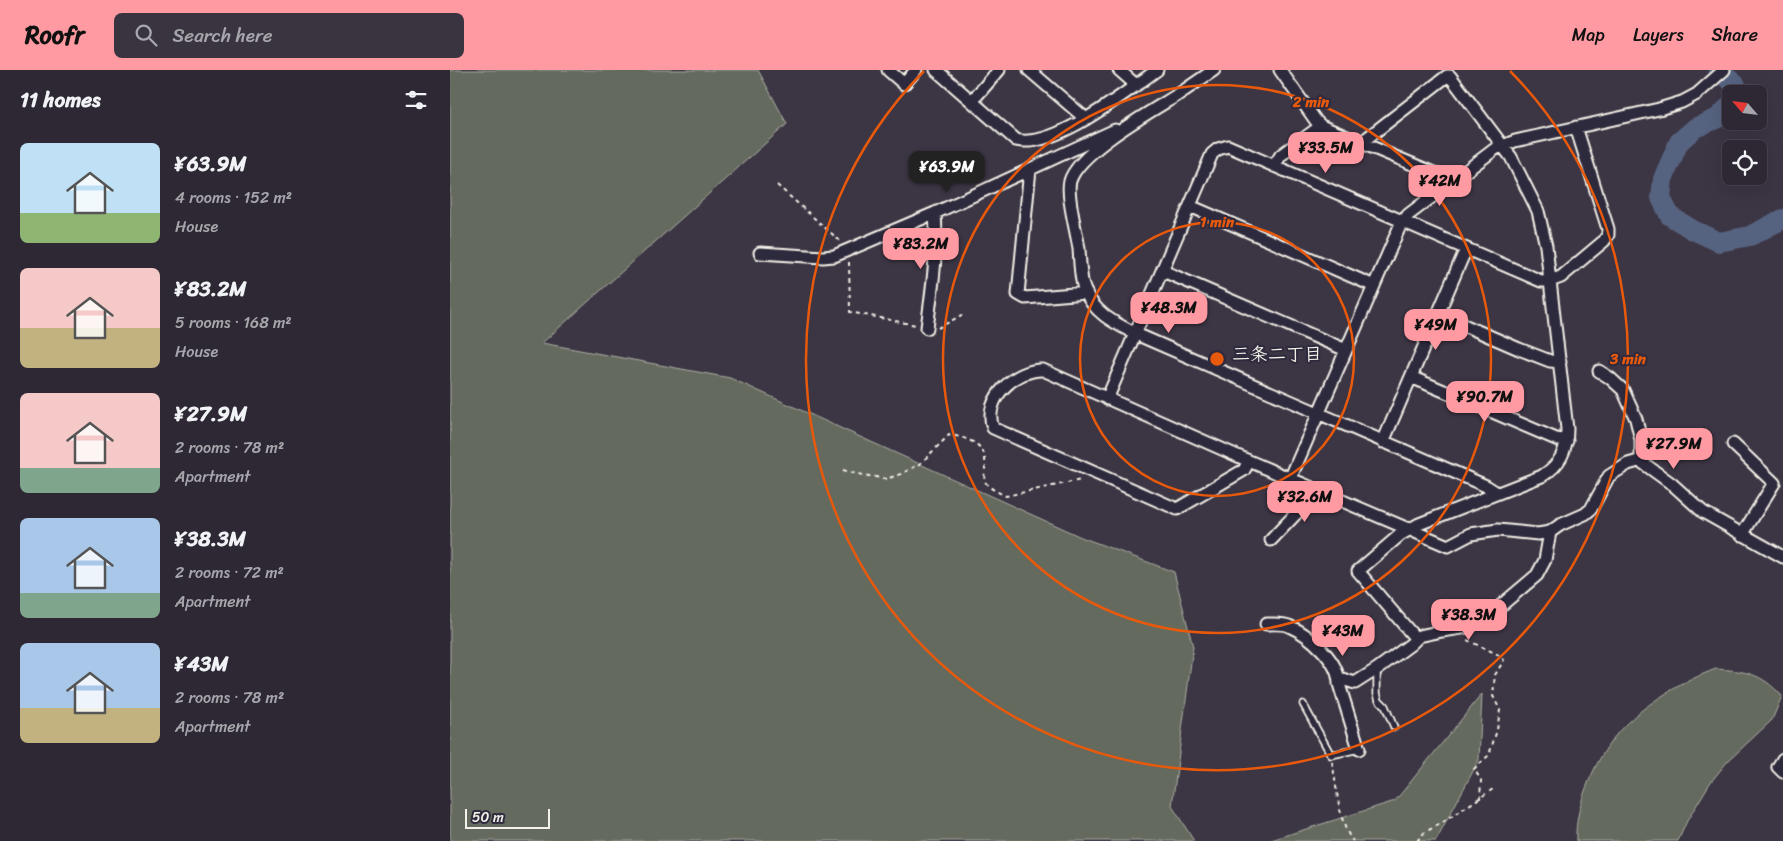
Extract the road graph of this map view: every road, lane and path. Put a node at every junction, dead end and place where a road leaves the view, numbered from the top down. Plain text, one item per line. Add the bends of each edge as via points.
1 (888, 70) edge
2 (916, 70) edge
3 (936, 70) edge
4 (999, 70) edge
5 (1029, 70) edge
6 (1119, 70) edge
7 (1157, 70) edge
8 (1214, 70) edge
9 (1280, 70) edge
10 (1724, 70) edge
11 (1449, 73) edge
12 (1136, 85) junction
13 (972, 101) junction
14 (1086, 119) junction
15 (1131, 124) junction
16 (1321, 126) junction
17 (1576, 127) junction
18 (1362, 142) junction
19 (1502, 146) junction
20 (1274, 166) junction
21 (1030, 169) junction
22 (1453, 181) junction
23 (777, 185) dead end
24 (1190, 206) junction
25 (935, 213) junction
26 (1403, 221) junction
27 (849, 249) junction
28 (1468, 249) junction
29 (760, 254) dead end
30 (1163, 271) junction
31 (1550, 281) junction
32 (1374, 286) junction
33 (1086, 293) junction
34 (1438, 314) junction
35 (962, 315) dead end
36 (927, 328) junction
37 (1136, 334) junction
38 (1346, 350) junction
39 (1560, 362) junction
40 (1598, 371) dead end
41 (1411, 377) junction
42 (1107, 399) junction
43 (1318, 414) junction
44 (1567, 441) junction
45 (1383, 442) junction
46 (1733, 444) dead end
47 (1642, 460) junction
48 (1249, 461) junction
49 (843, 470) dead end
50 (1089, 470) junction
51 (1290, 479) junction
52 (1315, 489) junction
53 (1497, 493) junction
54 (1409, 529) junction
55 (1550, 532) junction
56 (1742, 535) junction
57 (1271, 540) dead end
58 (1783, 557) edge
59 (1266, 624) dead end
60 (1416, 638) junction
61 (1465, 638) dead end
62 (1377, 670) junction
63 (1339, 678) junction
64 (1303, 704) dead end
65 (1394, 727) dead end
66 (1359, 749) joint
67 (1331, 755) junction
68 (1783, 759) edge
69 (1783, 772) edge
70 (1493, 789) dead end
71 (1480, 798) junction
72 (1353, 841) edge
73 (1417, 841) edge

1 - 2 street via 904,84
3 - 13 street
4 - 13 street
5 - 14 street
6 - 12 street
7 - 12 street
8 - 15 street
9 - 16 street
10 - 17 street via 1697,94 1682,102
11 - 18 street
11 - 19 street
12 - 14 street
13 - 14 street via 1016,140 1022,141 1042,138
15 - 21 street
15 - 33 street via 1089,156 1070,182 1069,196
16 - 18 street
16 - 20 street via 1281,155
17 - 19 street
17 - 31 street via 1608,235 1561,277
18 - 22 street
19 - 22 street
19 - 31 street via 1538,211
20 - 24 street via 1228,146 1218,149 1212,154
20 - 26 street
21 - 25 street
21 - 33 street via 1018,294 1025,298
22 - 26 street
23 - 27 path
24 - 30 street
24 - 32 street
25 - 27 street
25 - 36 street via 935,268
26 - 28 street
26 - 32 street
27 - 29 street via 823,257
27 - 36 path via 850,312
28 - 31 street via 1541,281
28 - 34 street
30 - 37 street
30 - 38 street
31 - 39 street
32 - 38 street
33 - 37 street via 1107,319
34 - 39 street via 1519,349
34 - 41 street
35 - 36 path via 940,328
37 - 42 street
37 - 43 street
38 - 43 street
39 - 44 street
40 - 47 street via 1623,390 1636,419
41 - 44 street
41 - 45 street
42 - 48 street
42 - 50 street via 1043,370 1035,370 1009,383 1000,392 992,412 993,428
43 - 45 street
43 - 51 street
44 - 53 street via 1561,460 1552,470
45 - 53 street
46 - 56 street via 1774,483
47 - 55 street via 1608,476 1591,509
47 - 56 street via 1703,512
48 - 50 street via 1244,470 1177,509
48 - 51 street
49 - 50 path via 886,479 920,464 949,435 960,436 984,452 986,483 1006,496 1081,480
51 - 52 street
52 - 54 street
52 - 57 street via 1310,499
53 - 54 street
54 - 55 street via 1448,546 1471,534 1498,530
54 - 60 street via 1358,571
55 - 60 street via 1545,560 1537,575 1498,608 1468,628 1442,630
56 - 58 street
59 - 63 street via 1288,625 1318,645
60 - 62 street
61 - 71 path via 1504,660 1496,675 1493,696 1500,710 1497,730 1489,755 1474,769 1481,780
62 - 63 street via 1355,683
62 - 65 lane via 1376,693
63 - 66 street
64 - 67 lane
66 - 67 lane
67 - 72 path via 1343,820
68 - 69 street via 1778,767
70 - 71 path
71 - 73 path via 1425,832

